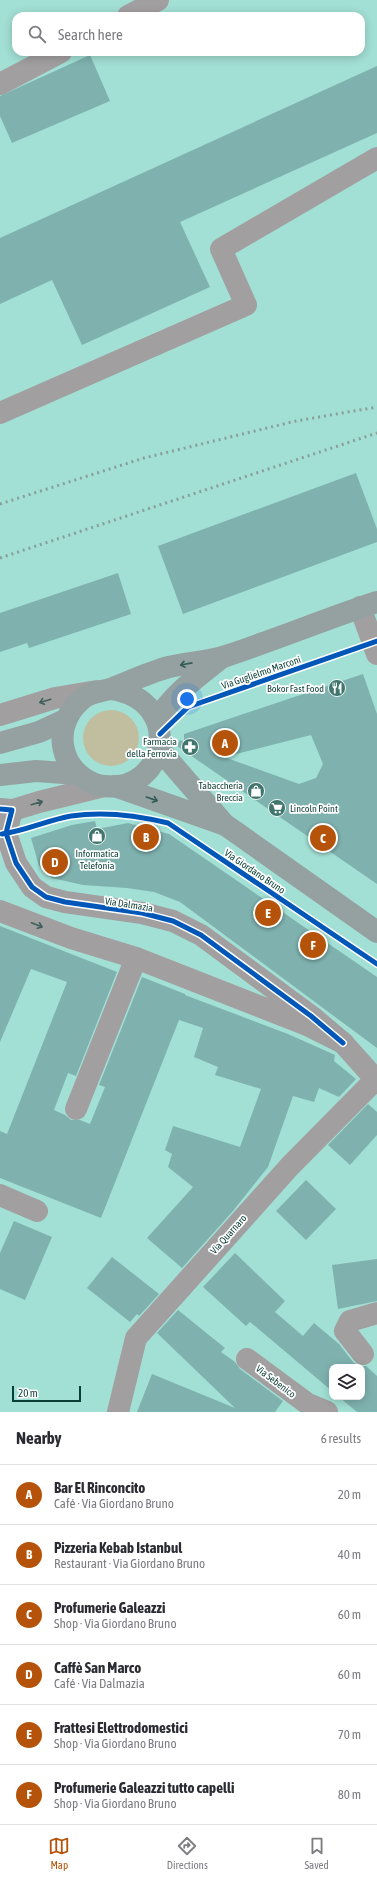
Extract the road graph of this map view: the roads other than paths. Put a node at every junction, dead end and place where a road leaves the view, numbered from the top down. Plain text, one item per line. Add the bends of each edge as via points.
1 (158, 0) edge
2 (136, 12) edge
3 (53, 56) edge
4 (0, 84) edge
5 (377, 158) edge
6 (0, 413) edge
7 (369, 605) edge
8 (377, 654) edge
9 (224, 657) junction
10 (104, 690) junction
11 (0, 715) edge
12 (65, 720) junction
13 (157, 720) junction
14 (0, 743) edge
15 (159, 749) junction
16 (78, 774) junction
17 (0, 775) edge
18 (109, 786) junction
19 (4, 811) edge
20 (224, 824) junction
21 (0, 911) edge
22 (377, 932) edge
23 (136, 958) junction
24 (343, 1043) junction
25 (377, 1080) edge
26 (76, 1110) dead end
27 (0, 1195) edge
28 (37, 1211) dead end
29 (377, 1313) edge
30 (364, 1354) dead end
31 (247, 1359) dead end
32 (313, 1410) edge
33 (118, 1412) edge

1 - 2 street
3 - 4 street
5 - 6 street via 221,249 246,305
7 - 8 street
7 - 9 main road
9 -> 10 main road via 169,667
9 - 13 main road via 180,690
10 -> 11 street via 55,698
10 - 12 main road via 83,698 72,708
10 - 13 main road via 125,691 138,698
12 - 14 main road via 39,732
12 - 16 main road via 62,734 63,749 68,762
13 - 15 main road via 160,734
15 - 18 main road via 145,774 133,782
15 - 20 main road, Via Giordano Bruno
16 - 17 main road via 36,771
16 - 18 main road via 90,782
19 -> 18 street
18 -> 20 main road, Via Giordano Bruno
19 - 24 street, Via Dalmazia via 6,833 16,863 32,886 46,897 167,920 202,935
20 - 22 main road, Via Giordano Bruno
21 -> 23 street, Via Dalmazia via 71,938
23 - 24 street, Via Dalmazia via 307,1025
23 - 26 street
24 - 25 street, Via Dalmazia
25 - 33 street, Via Quarnaro via 290,1166 136,1338
27 - 28 street
29 - 30 street via 350,1321 345,1330
31 - 32 street, Via Sebenico

